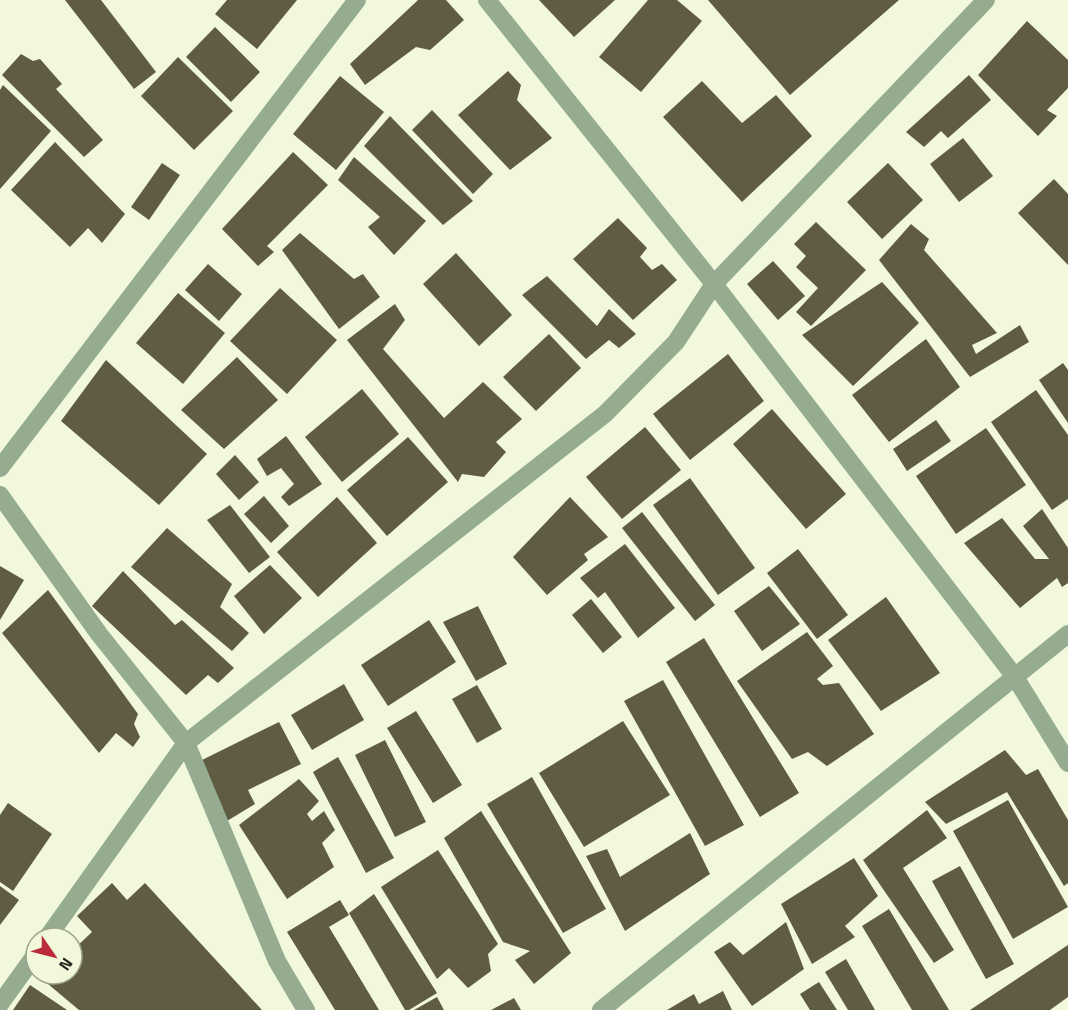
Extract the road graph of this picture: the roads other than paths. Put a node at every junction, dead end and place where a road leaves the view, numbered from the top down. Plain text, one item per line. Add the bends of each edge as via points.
1 (357, 0) edge
2 (487, 0) edge
3 (986, 0) edge
4 (714, 284) junction
5 (0, 468) edge
6 (0, 495) edge
7 (1068, 634) edge
8 (1015, 677) junction
9 (186, 743) junction
10 (1068, 763) edge
11 (56, 926) edge
12 (24, 971) edge
13 (0, 1004) edge
14 (306, 1010) edge
15 (600, 1010) edge

1 - 5 street
2 - 4 street
3 - 4 street
4 - 8 street
4 - 9 street via 676,342 605,414
6 - 9 street via 99,633
7 - 8 street
8 - 10 street
8 - 15 street
9 - 11 street
9 - 14 street via 277,961
12 - 13 street

